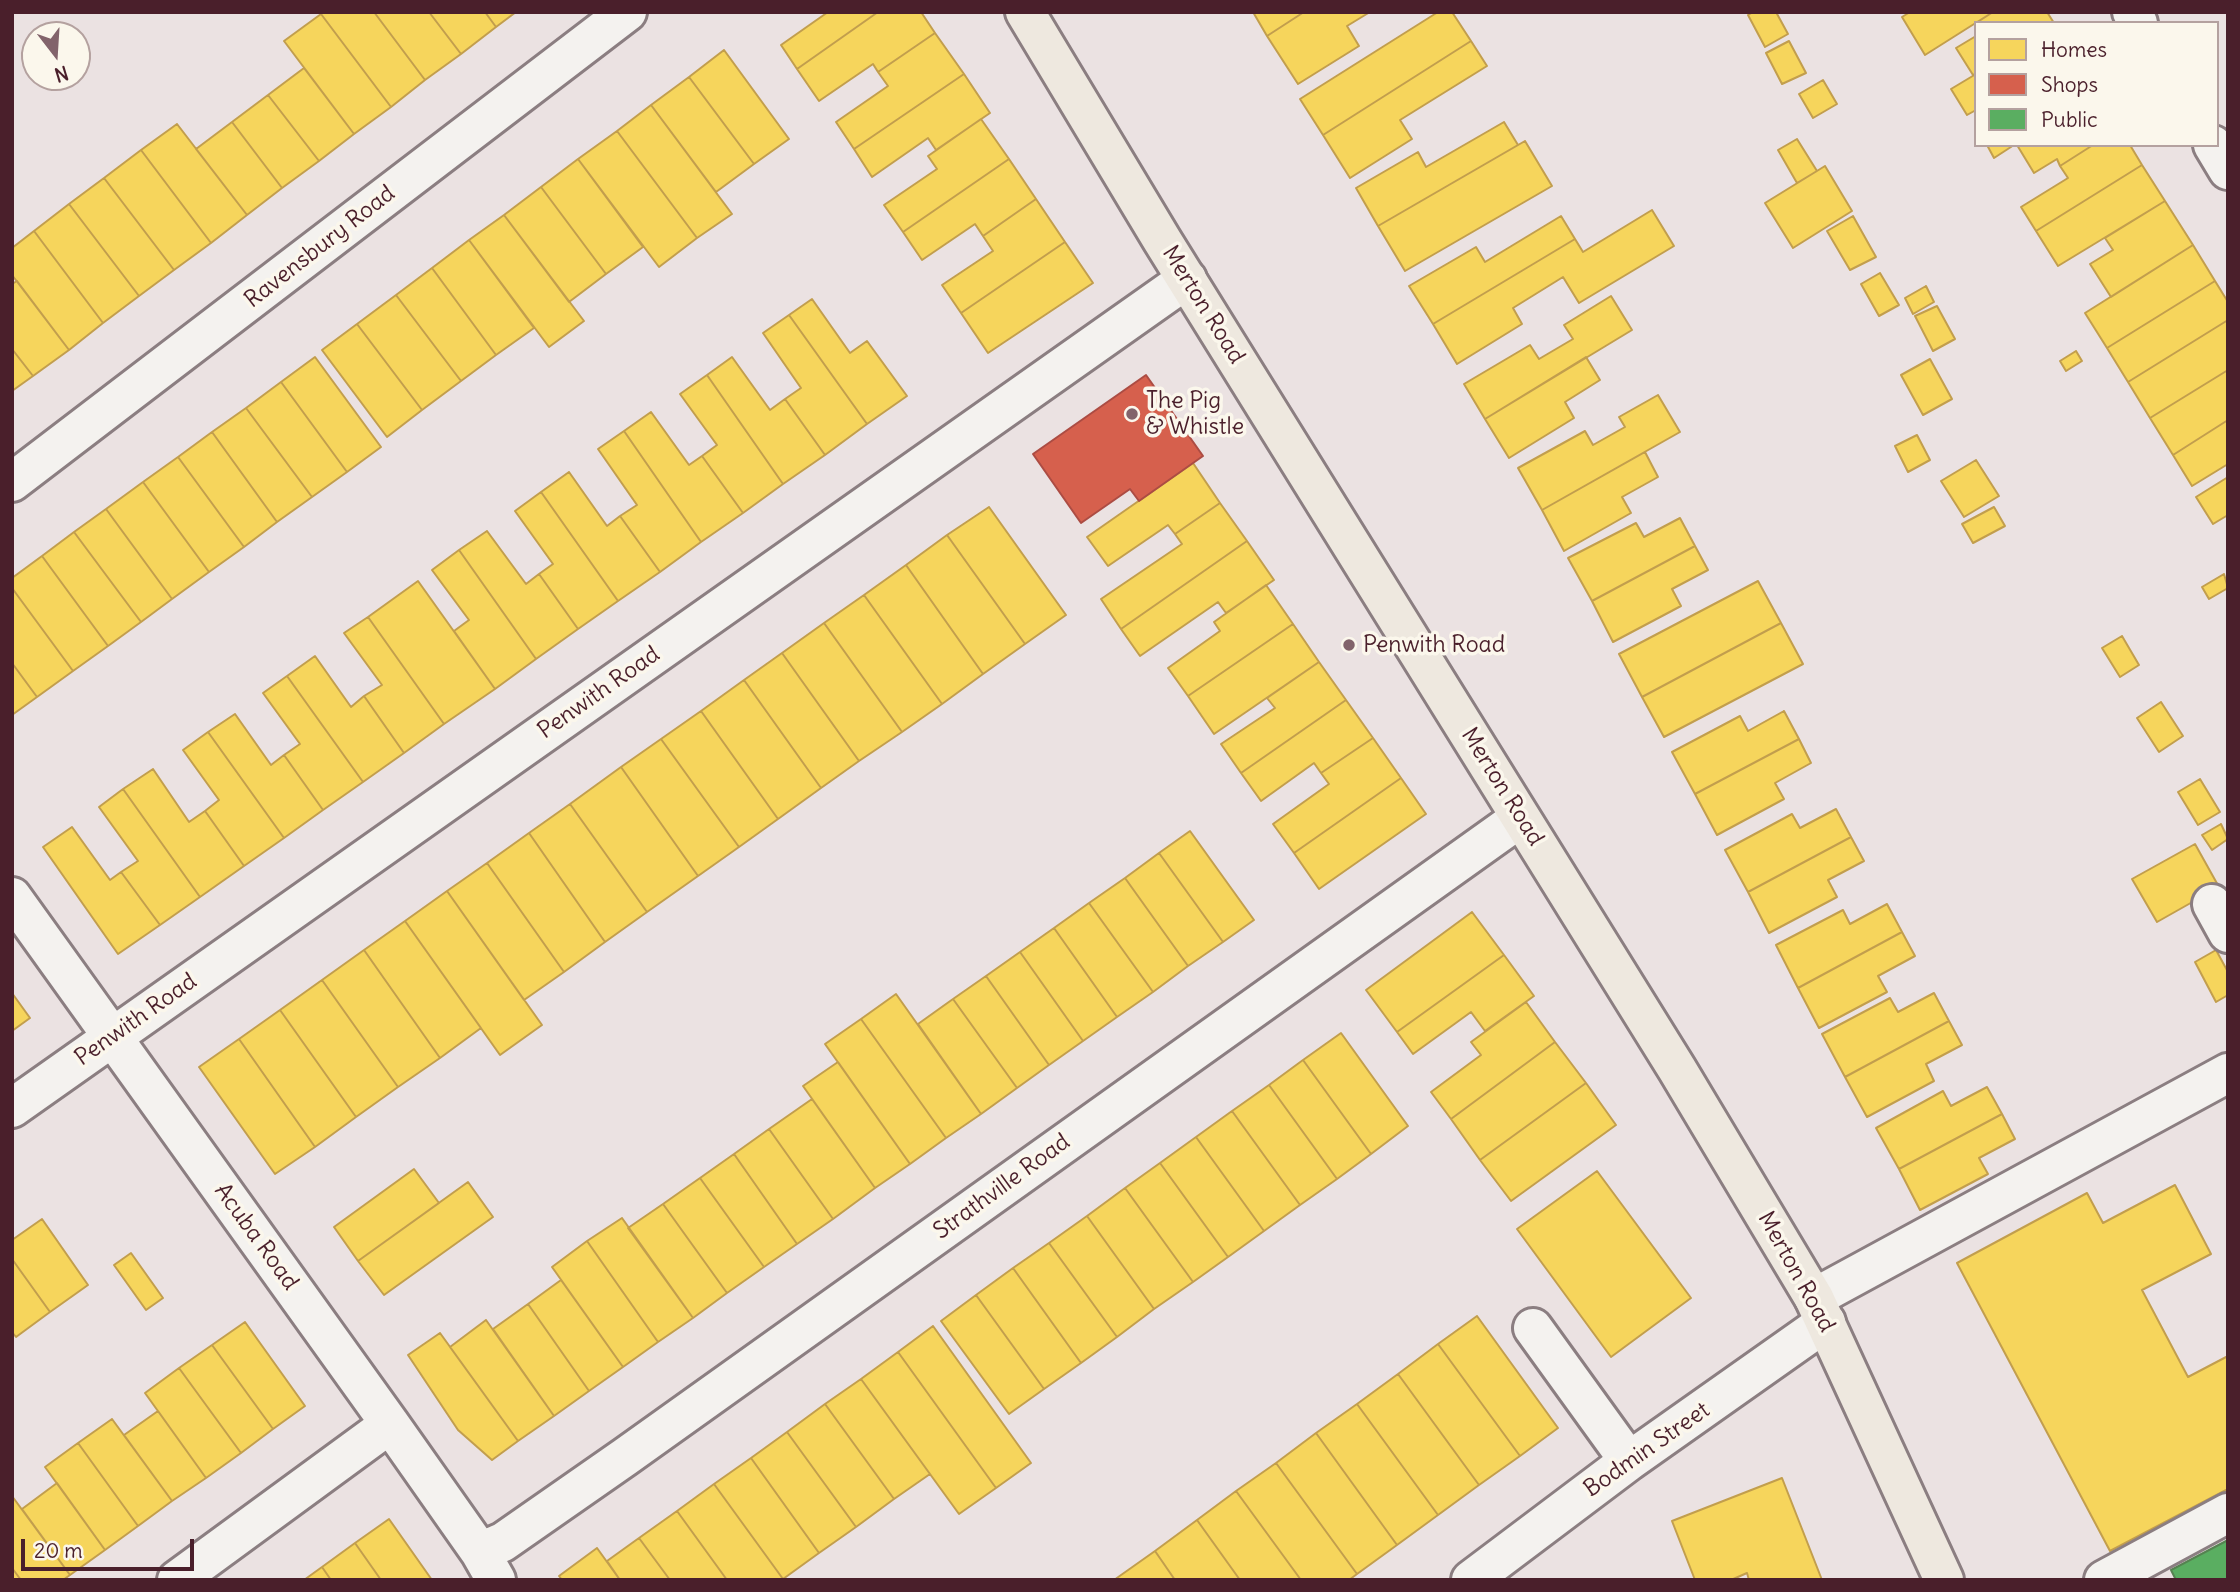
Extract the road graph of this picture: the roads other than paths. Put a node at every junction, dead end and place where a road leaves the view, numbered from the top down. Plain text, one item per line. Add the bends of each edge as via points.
1 (627, 12) edge
2 (1025, 12) edge
3 (2214, 147) edge
4 (2228, 170) edge
5 (1187, 279) junction
6 (12, 482) edge
7 (1520, 818) junction
8 (12, 897) edge
9 (112, 1036) junction
10 (2228, 1073) edge
11 (12, 1108) edge
12 (1820, 1310) junction
13 (1533, 1328) dead end
14 (390, 1424) junction
15 (1629, 1461) junction
16 (2228, 1513) edge
17 (488, 1566) edge
18 (177, 1580) edge
19 (1471, 1580) edge
20 (1944, 1580) edge
21 (2104, 1580) edge

1 - 6 street, Ravensbury Road
2 - 5 main road, Merton Road
3 - 4 street
5 - 7 main road, Merton Road
5 - 9 street, Penwith Road
7 - 12 main road, Merton Road
7 - 17 street, Strathville Road via 503,1542
8 - 9 street, Acuba Road
9 - 11 street, Penwith Road
9 - 14 street, Acuba Road
10 - 12 street, Bodmin Street
12 - 15 street, Bodmin Street
12 - 20 main road, Merton Road
13 - 15 street
14 - 17 street, Acuba Road
14 - 18 street
15 - 19 street, Bodmin Street
16 - 21 street

